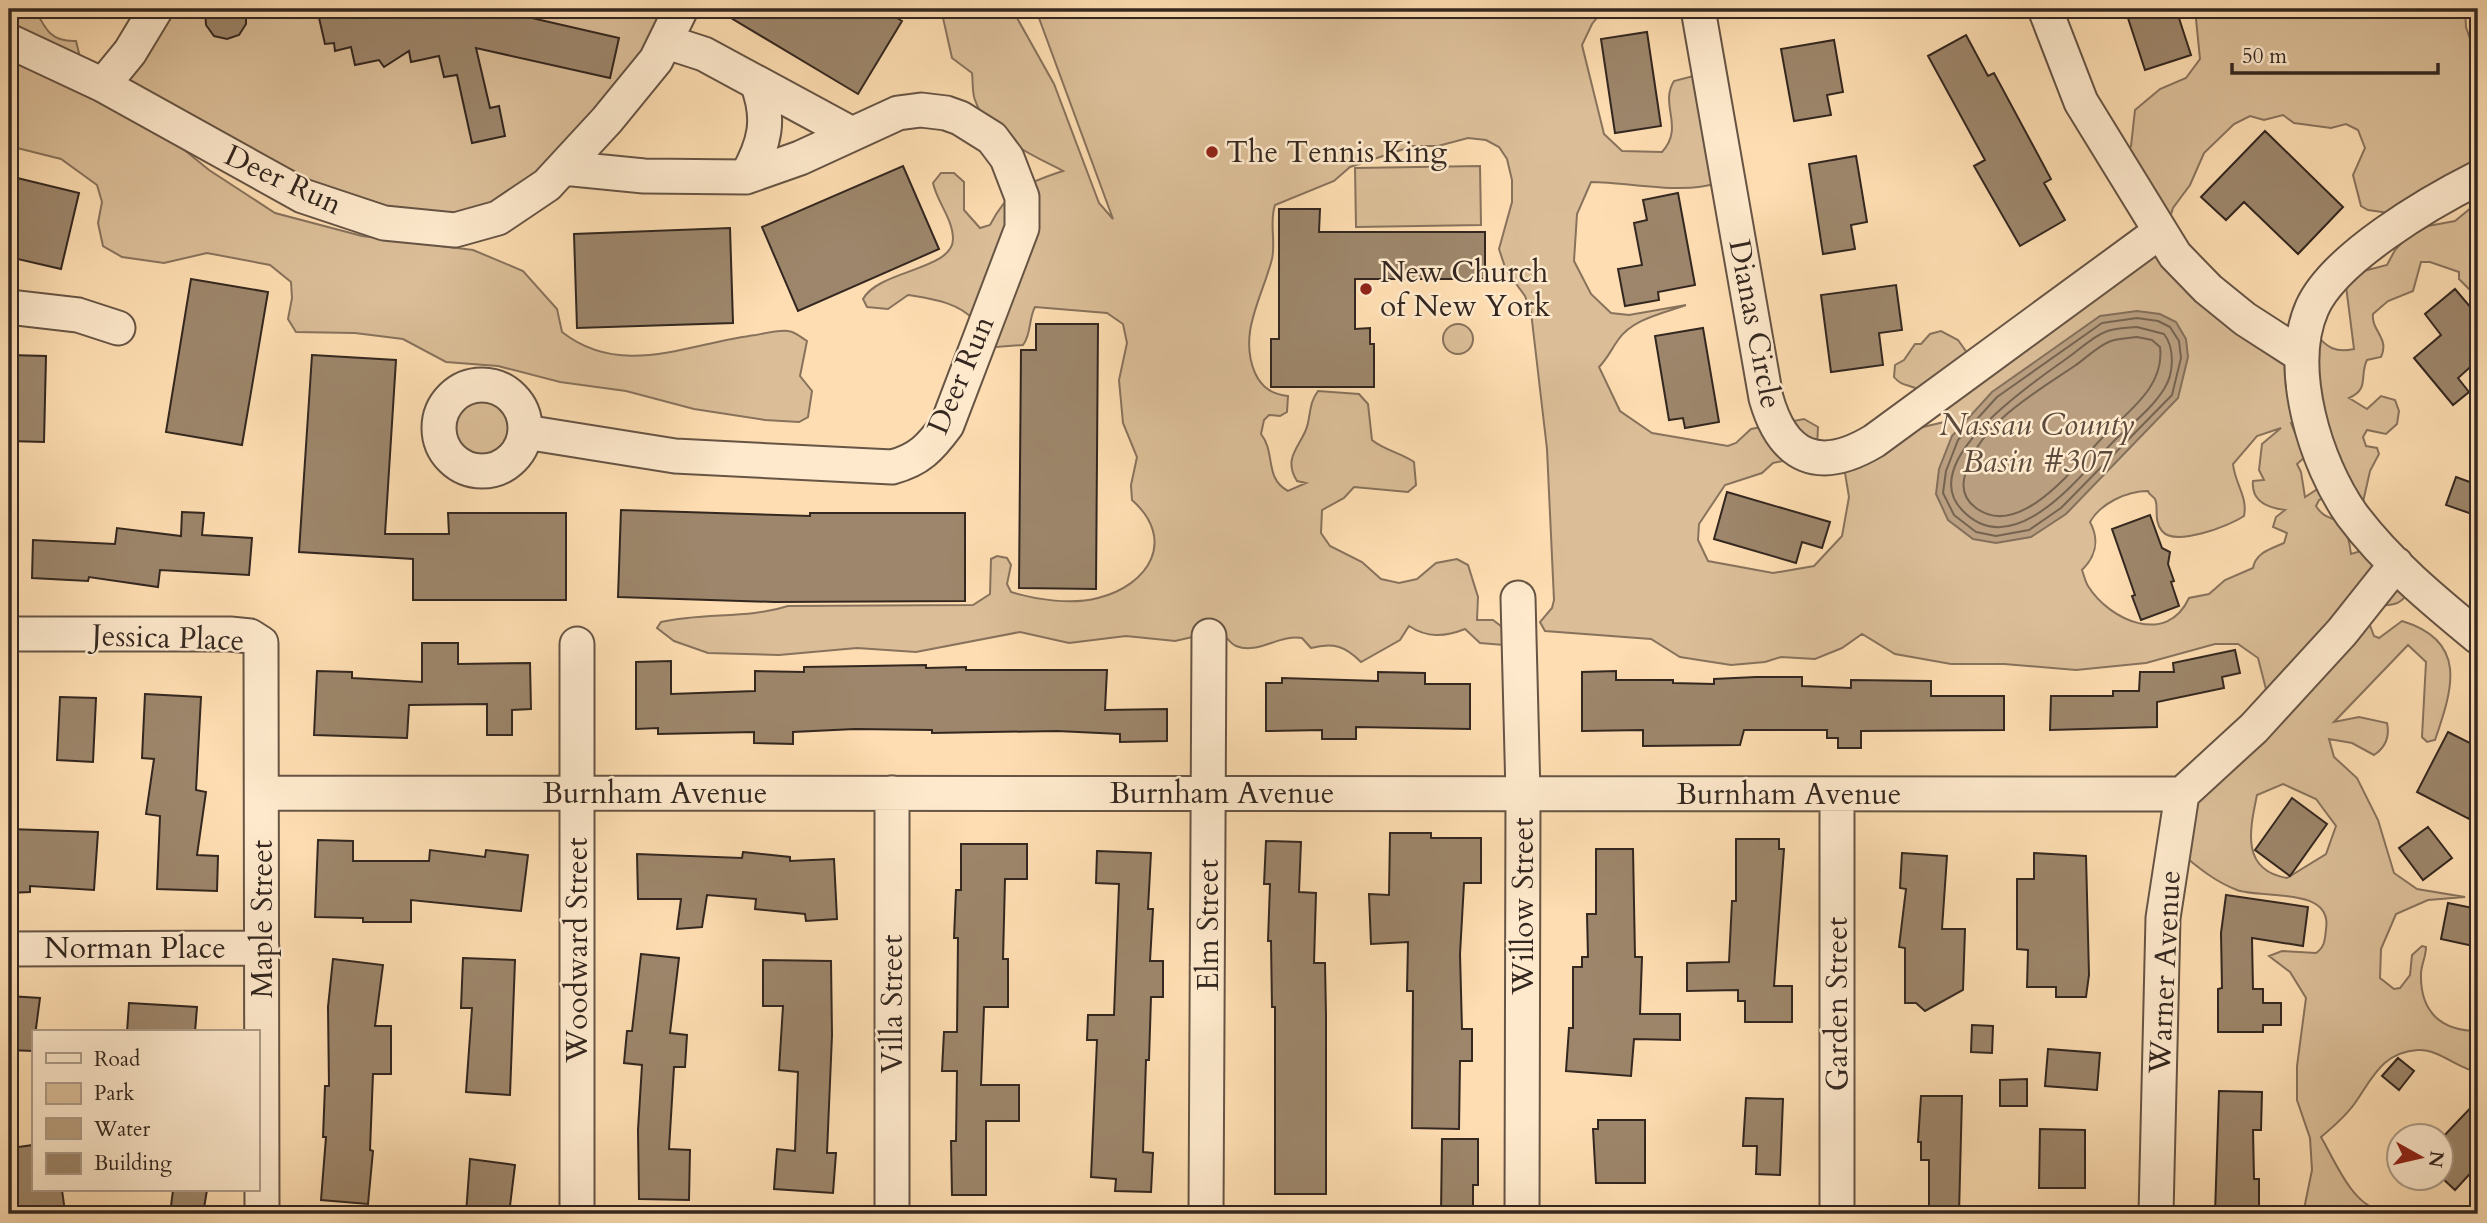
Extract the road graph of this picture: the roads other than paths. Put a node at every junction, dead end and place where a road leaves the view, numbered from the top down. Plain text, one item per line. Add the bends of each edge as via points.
1 (156, 9) edge
2 (681, 9) edge
3 (1698, 9) edge
4 (2045, 9) edge
5 (9, 41) edge
6 (667, 42) junction
7 (757, 83) junction
8 (103, 85) junction
9 (852, 134) junction
10 (563, 168) junction
11 (746, 177) junction
12 (2478, 178) edge
13 (2158, 233) junction
14 (9, 307) edge
15 (118, 328) dead end
16 (2301, 355) junction
17 (525, 432) dead end
18 (2396, 564) junction
19 (1518, 598) dead end
20 (9, 634) edge
21 (1209, 636) dead end
22 (2478, 637) edge
23 (577, 644) dead end
24 (262, 793) junction
25 (578, 793) junction
26 (892, 793) junction
27 (1208, 793) junction
28 (1523, 794) junction
29 (1838, 794) junction
30 (2182, 794) junction
31 (262, 948) junction
32 (9, 949) edge
33 (262, 1214) edge
34 (577, 1214) edge
35 (892, 1214) edge
36 (1206, 1214) edge
37 (1522, 1214) edge
38 (1837, 1214) edge
39 (2156, 1214) edge

1 - 8 street
2 - 6 street, Deer Run
3 - 13 street, Dianas Circle via 1766,398 1780,434 1801,454 1827,458 1874,441
4 - 13 street via 2081,102
5 - 8 street, Deer Run
6 - 7 street via 704,54
6 - 10 street, Deer Run via 637,85
7 - 9 street
7 - 11 street via 765,107 765,138
8 - 10 street, Deer Run via 303,196 384,223 455,230 498,218 532,197
9 - 11 street, Deer Run
9 - 17 street, Deer Run via 898,113 921,110 960,118 992,138 1007,158 1022,197 1022,228 1015,251 947,425 926,453 892,467 675,456
10 - 11 street, Deer Run via 644,176
12 - 16 street via 2392,230 2333,278 2313,306
13 - 16 street via 2208,289
14 - 15 street via 78,315
16 - 18 street via 2305,400 2322,456 2350,512
18 - 22 street
18 - 30 street via 2342,632 2254,728
19 - 28 street, Willow Street
20 - 24 street, Jessica Place via 230,634 256,639 262,650
21 - 27 street, Elm Street
23 - 25 street, Woodward Street
24 - 25 street, Burnham Avenue
24 - 31 street, Maple Street
25 - 26 street, Burnham Avenue
25 - 34 street, Woodward Street
26 - 27 street, Burnham Avenue
26 - 35 street, Villa Street
27 - 28 street, Burnham Avenue
27 - 36 street, Elm Street
28 - 29 street, Burnham Avenue
28 - 37 street, Willow Street
29 - 30 street, Burnham Avenue
29 - 38 street, Garden Street
30 - 39 street, Warner Avenue via 2163,918
31 - 32 street, Norman Place
31 - 33 street, Maple Street

